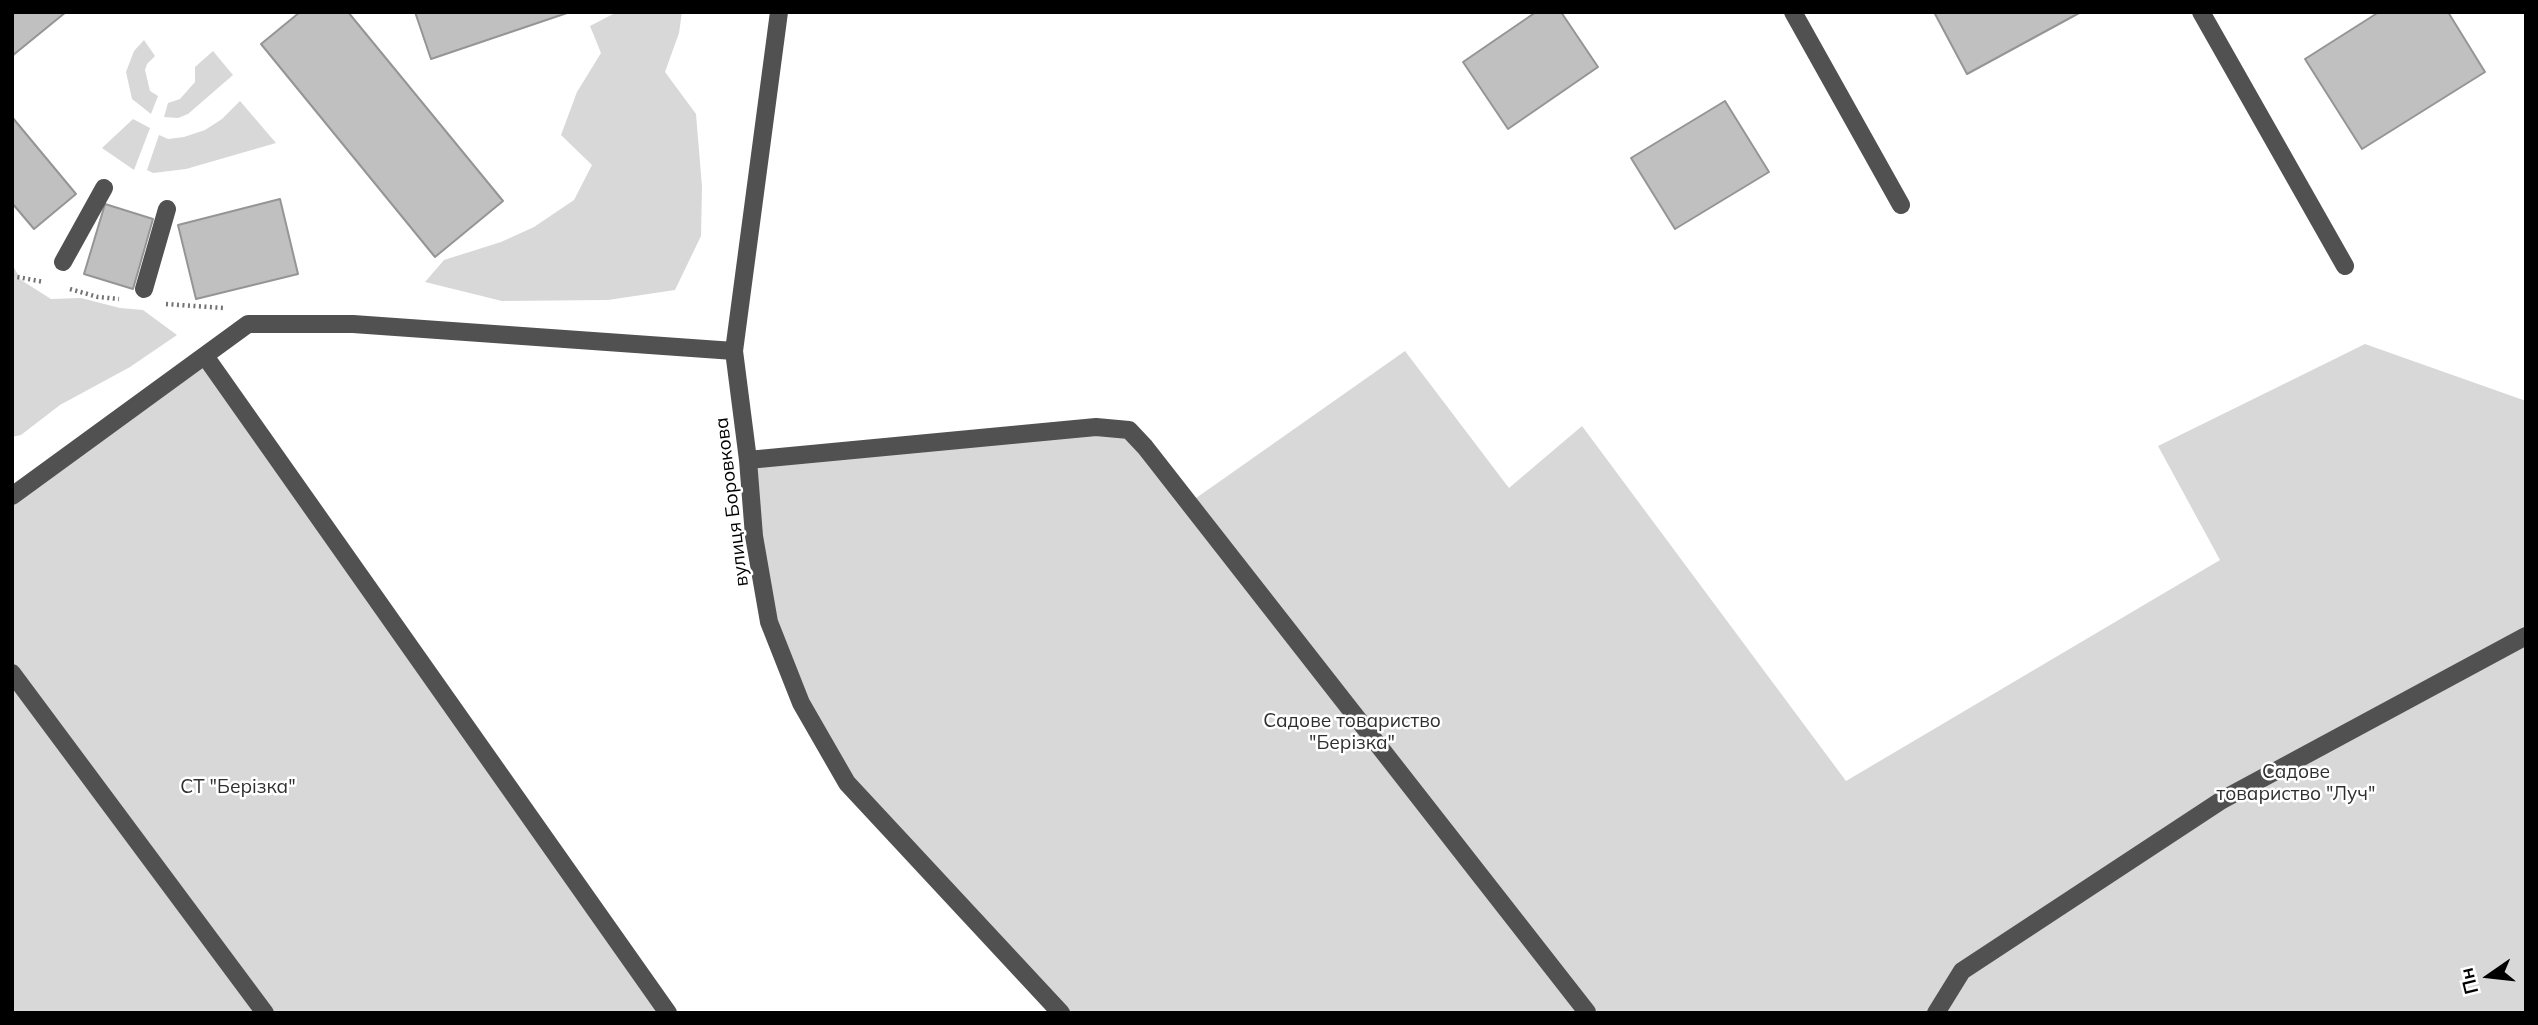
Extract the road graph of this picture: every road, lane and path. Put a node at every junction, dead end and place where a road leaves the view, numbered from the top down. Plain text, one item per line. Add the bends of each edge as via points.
1 (779, 12) edge
2 (1793, 12) edge
3 (2201, 12) edge
4 (104, 188) dead end
5 (1901, 205) dead end
6 (167, 209) dead end
7 (63, 262) dead end
8 (2345, 266) dead end
9 (144, 289) dead end
10 (734, 351) junction
11 (205, 356) junction
12 (748, 460) junction
13 (12, 496) edge
14 (2526, 636) edge
15 (12, 673) edge
16 (1587, 1012) edge
17 (265, 1013) edge
18 (668, 1013) edge
19 (1061, 1013) edge
20 (1936, 1013) edge

1 - 10 street, вулиця Боровкова
2 - 5 street
3 - 8 street
4 - 7 street
6 - 9 street
10 - 11 street via 353,324 248,324
10 - 12 street, вулиця Боровкова
11 - 13 street
11 - 18 street
12 - 16 street via 1096,427 1129,430
12 - 19 street, вулиця Боровкова via 754,536 769,622 801,703 847,783
14 - 20 street via 2222,800 1962,971
15 - 17 street

